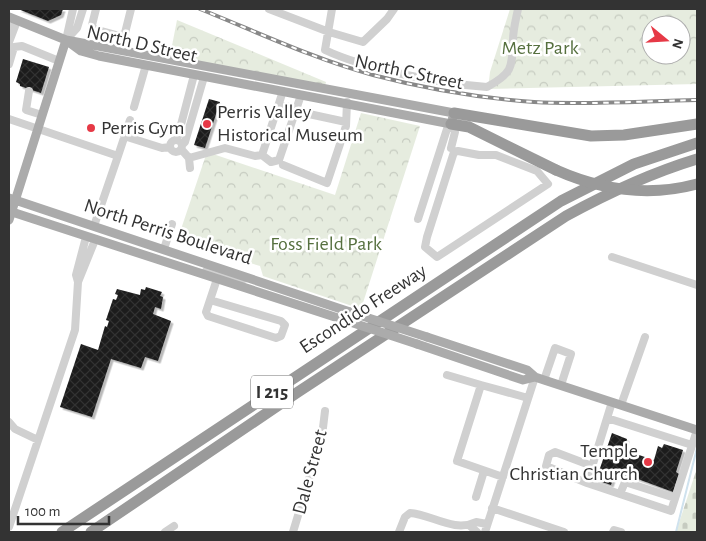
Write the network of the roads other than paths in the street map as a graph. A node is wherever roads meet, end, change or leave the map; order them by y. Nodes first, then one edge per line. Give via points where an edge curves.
1 (73, 9) edge
2 (83, 9) edge
3 (96, 9) edge
4 (131, 9) edge
5 (269, 9) edge
6 (332, 9) edge
7 (394, 9) edge
8 (518, 9) edge
9 (12, 19) edge
10 (9, 28) edge
11 (329, 32) junction
12 (66, 40) junction
13 (9, 42) edge
14 (11, 48) edge
15 (60, 61) junction
16 (9, 64) edge
17 (201, 65) junction
18 (146, 66) junction
19 (194, 75) junction
20 (204, 76) junction
21 (29, 91) dead end
22 (283, 91) junction
23 (300, 95) junction
24 (347, 98) junction
25 (134, 107) dead end
26 (278, 108) junction
27 (294, 112) junction
28 (42, 115) junction
29 (453, 118) junction
30 (9, 119) edge
31 (130, 120) dead end
32 (346, 122) junction
33 (697, 124) edge
34 (37, 130) junction
35 (124, 136) junction
36 (697, 143) edge
37 (180, 144) junction
38 (442, 145) junction
39 (452, 150) junction
40 (262, 155) junction
41 (118, 156) junction
42 (189, 158) junction
43 (697, 159) edge
44 (283, 165) dead end
45 (190, 168) dead end
46 (697, 184) edge
47 (12, 199) edge
48 (10, 214) edge
49 (418, 219) dead end
50 (172, 224) dead end
51 (94, 226) junction
52 (91, 239) junction
53 (164, 249) junction
54 (612, 258) dead end
55 (203, 274) junction
56 (249, 278) junction
57 (217, 279) junction
58 (697, 286) edge
59 (210, 300) junction
60 (645, 336) dead end
61 (447, 375) dead end
62 (540, 379) junction
63 (481, 385) junction
64 (560, 385) junction
65 (528, 398) junction
66 (616, 404) junction
67 (325, 411) dead end
68 (607, 418) junction
69 (9, 422) edge
70 (697, 430) edge
71 (38, 440) junction
72 (692, 444) junction
73 (592, 466) junction
74 (484, 471) junction
75 (502, 477) junction
76 (587, 483) junction
77 (620, 494) junction
78 (476, 497) dead end
79 (675, 498) junction
80 (492, 508) junction
81 (469, 525) junction
82 (174, 526) dead end
83 (9, 527) edge
84 (486, 528) edge
85 (62, 532) edge
86 (90, 532) edge
87 (165, 532) edge
88 (293, 532) edge
89 (399, 532) edge
90 (477, 532) edge
91 (564, 532) edge
92 (613, 532) edge
93 (620, 532) edge

1 - 12 street
2 - 12 street via 77,28
3 - 4 street via 94,29 120,36 125,33
5 - 11 street
6 - 11 street
7 - 11 street via 363,42
8 - 11 street, North C Street via 513,60 508,70 486,87 417,76 342,58 325,50
9 - 10 street
9 - 12 main road
9 - 13 street
12 - 15 main road
12 - 17 main road, North D Street
12 - 18 main road, North D Street via 81,51
14 - 15 street via 22,46
14 - 16 street
15 - 28 main road
17 - 19 main road
17 - 20 main road
17 - 24 main road, North D Street
18 - 19 main road, North D Street
18 - 25 street
19 - 20 main road, North D Street
19 - 37 street
20 - 22 main road, North D Street
20 - 37 street via 185,142
21 - 28 street via 26,110
22 - 23 main road, North D Street
22 - 26 street
23 - 24 main road, North D Street
23 - 27 street
24 - 29 main road, North D Street
24 - 32 street
26 - 27 street via 287,106
26 - 40 street
27 - 32 street
27 - 40 street via 279,160 271,162
28 - 34 main road
29 - 33 highway via 591,136 624,135
29 - 38 street
29 - 39 street via 456,132
29 - 46 highway, bridge via 556,170 587,182 622,190 653,191
30 - 34 street
31 - 35 street
32 - 44 street via 327,183
34 - 41 street
34 - 47 main road
35 - 37 street via 162,148 170,147 172,142
35 - 41 street
36 - 85 highway, Escondido Freeway / I 215 via 634,164 561,201
37 - 42 street
38 - 39 street
38 - 49 street
39 - 39 street via 496,155 537,171 548,184 437,257 425,247
40 - 42 street via 225,148
41 - 51 street
42 - 45 street
43 - 86 highway, Escondido Freeway / I 215 via 604,195 566,216
47 - 48 main road
47 - 51 main road, North Perris Boulevard
48 - 52 main road, North Perris Boulevard
50 - 53 street
51 - 53 main road, North Perris Boulevard
52 - 55 main road, North Perris Boulevard
52 - 71 street via 76,274 75,330
53 - 56 main road, North Perris Boulevard
54 - 58 street
55 - 56 street via 207,270 239,280
55 - 57 main road, North Perris Boulevard
56 - 62 main road, North Perris Boulevard, bridge via 527,370
57 - 59 street
57 - 62 main road, North Perris Boulevard, bridge via 523,380
59 - 59 street via 208,316 276,338 281,336 285,325 281,321
60 - 66 street
61 - 63 street
62 - 64 main road, North Perris Boulevard
62 - 64 street via 554,348 563,350 571,354
62 - 65 street
63 - 65 street
63 - 74 street via 457,461
64 - 66 main road, North Perris Boulevard
65 - 75 street
66 - 68 street
66 - 70 main road, North Perris Boulevard
67 - 88 street, Dale Street via 322,436
68 - 72 street
68 - 73 street
69 - 71 street via 15,429
70 - 72 street
71 - 83 street
72 - 79 street
73 - 76 street
73 - 76 street via 554,452 546,464 548,469
74 - 75 street
74 - 78 street
75 - 80 street
76 - 77 street
77 - 79 street via 626,482
77 - 79 street via 671,511
80 - 84 street
80 - 91 street
81 - 84 street via 476,522
81 - 89 street via 445,523 410,513
81 - 90 street
82 - 87 street
92 - 93 street

